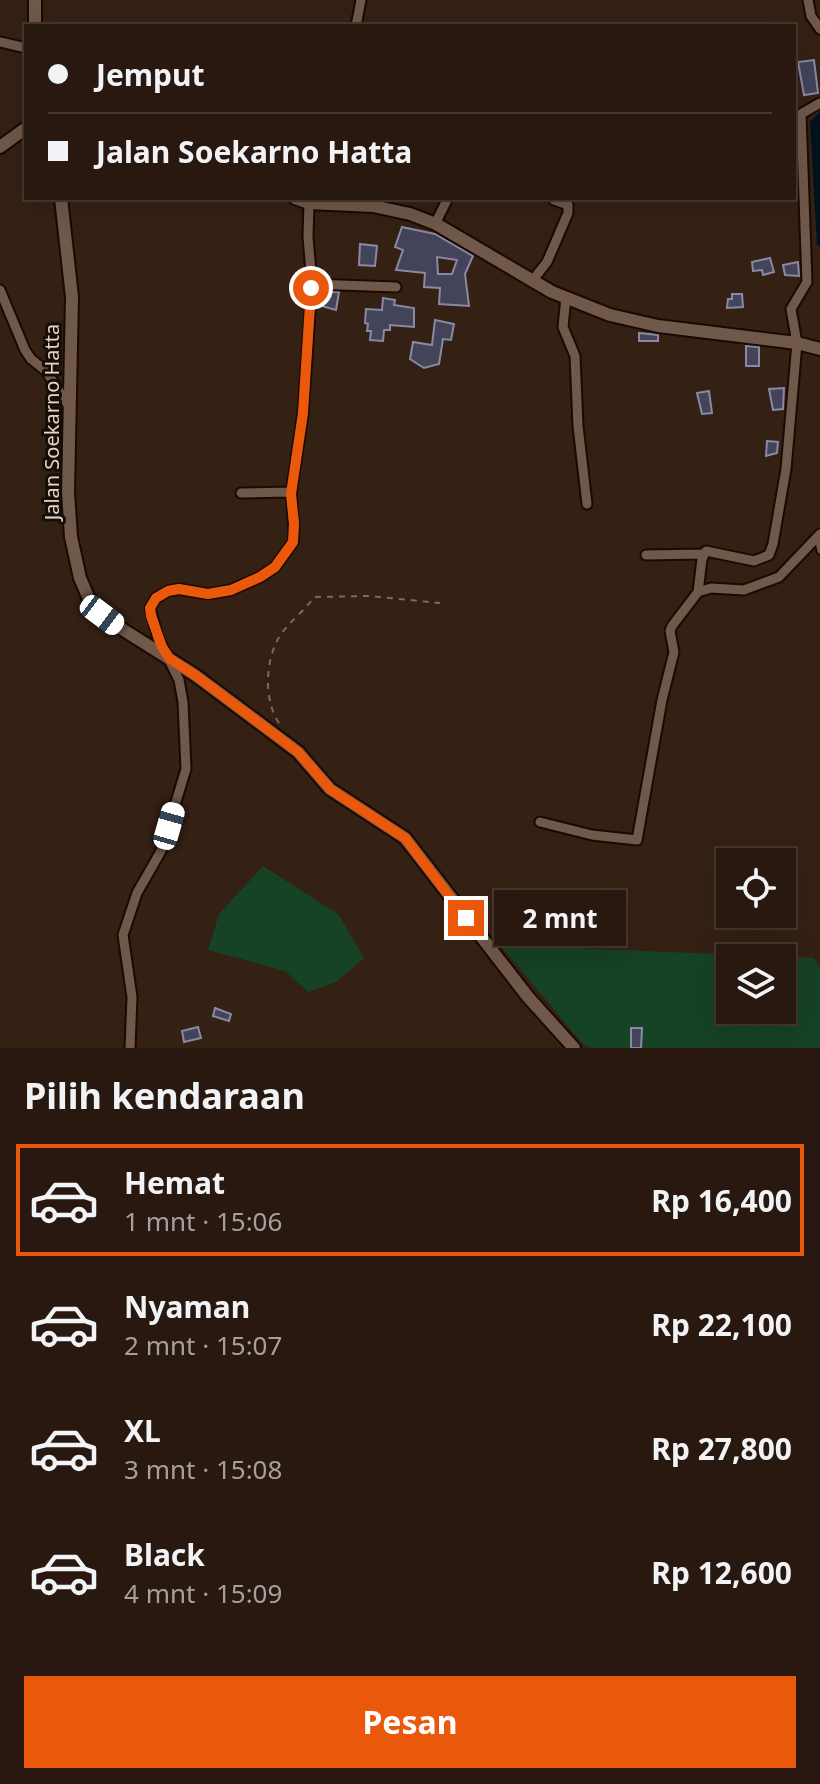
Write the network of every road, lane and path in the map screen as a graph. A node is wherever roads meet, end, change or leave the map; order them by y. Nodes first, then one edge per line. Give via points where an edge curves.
1 (35, 0) edge
2 (361, 0) edge
3 (808, 0) edge
4 (35, 24) edge
5 (356, 24) edge
6 (820, 29) edge
7 (0, 42) edge
8 (24, 48) edge
9 (820, 103) edge
10 (24, 129) edge
11 (0, 147) edge
12 (61, 200) edge
13 (301, 200) edge
14 (447, 200) edge
15 (554, 200) edge
16 (374, 202) edge
17 (309, 203) junction
18 (435, 224) junction
19 (532, 281) junction
20 (312, 284) junction
21 (396, 287) dead end
22 (0, 290) edge
23 (566, 297) junction
24 (797, 343) junction
25 (820, 349) edge
26 (70, 408) junction
27 (291, 492) junction
28 (241, 493) dead end
29 (587, 504) dead end
30 (819, 535) edge
31 (820, 551) edge
32 (703, 554) junction
33 (646, 555) dead end
34 (698, 592) junction
35 (440, 603) dead end
36 (170, 659) junction
37 (282, 740) junction
38 (540, 822) dead end
39 (130, 1048) edge
40 (574, 1048) edge

1 - 4 street
2 - 5 street
3 - 6 street
7 - 8 street
9 - 24 street via 801,114 808,264 805,288 791,309
10 - 11 street
12 - 26 street, Jalan Soekarno Hatta via 72,297
13 - 17 street
14 - 18 street
15 - 19 street via 568,205 568,213 547,262
16 - 17 street
16 - 18 street
17 - 20 street
18 - 19 street
19 - 23 street
20 - 21 street
20 - 27 street via 303,413
22 - 26 street via 25,350
23 - 24 street via 636,322
23 - 29 street via 563,327 575,356
24 - 25 street
24 - 32 street via 786,469 769,555 754,561 711,550
26 - 36 street, Jalan Soekarno Hatta via 68,492 80,578 102,615
27 - 28 street
27 - 36 street via 294,538 275,567 218,593 179,589 156,598 151,616
30 - 31 lane
30 - 34 street via 776,578 744,590
32 - 33 street
32 - 34 street
34 - 38 street via 670,631 674,652 639,837 633,841
35 - 37 path via 314,597 277,641 271,661 270,711 279,722
36 - 37 street, Jalan Soekarno Hatta
36 - 39 street via 183,702 186,769 161,851 142,883 123,935 132,997
37 - 40 street, Jalan Soekarno Hatta via 330,789 405,838

